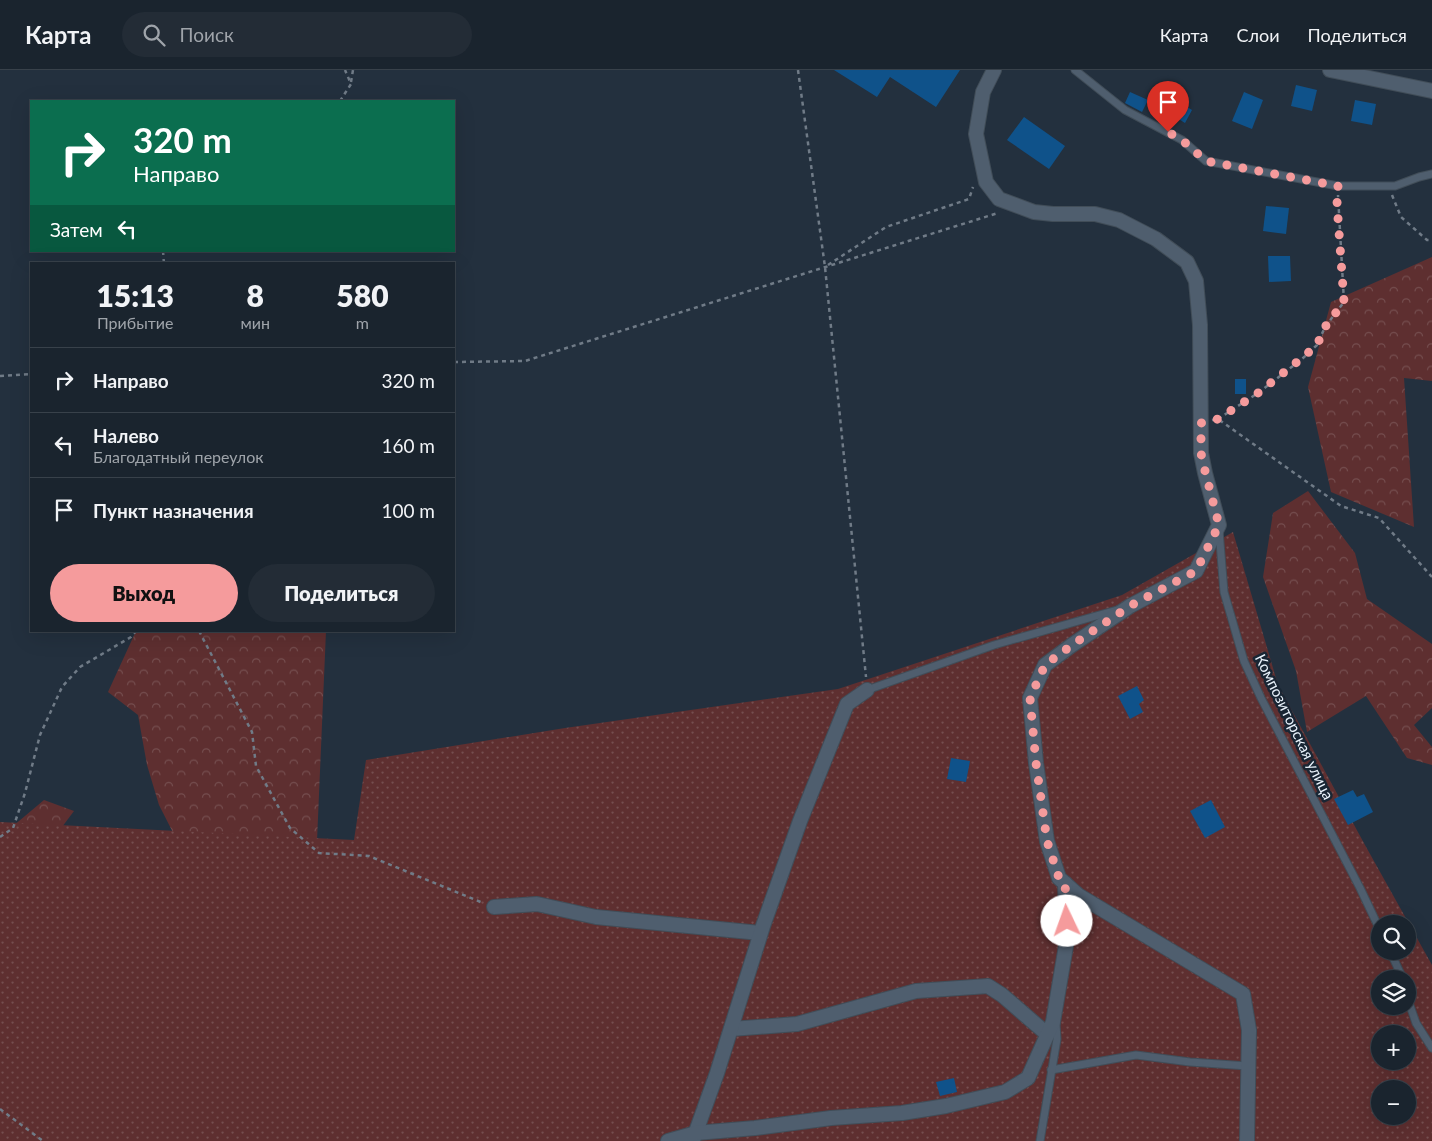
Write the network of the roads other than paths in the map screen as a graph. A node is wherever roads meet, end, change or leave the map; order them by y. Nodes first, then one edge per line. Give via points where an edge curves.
1 (994, 70) edge
2 (1075, 70) edge
3 (1330, 70) edge
4 (1432, 91) edge
5 (1432, 174) edge
6 (1219, 525) junction
7 (1130, 606) junction
8 (868, 690) joint
9 (1065, 883) junction
10 (494, 907) road end
11 (1373, 915) edge
12 (760, 933) junction
13 (1055, 1009) junction
14 (1413, 1015) edge
15 (731, 1029) junction
16 (1047, 1034) junction
17 (1432, 1048) edge
18 (1248, 1066) junction
19 (1051, 1070) junction
20 (694, 1137) edge
21 (668, 1141) edge
22 (1040, 1141) edge
23 (1247, 1141) edge

1 - 6 street via 983,92 976,134 986,182 999,199 1034,212 1095,214 1119,220 1156,239 1186,262 1196,281 1200,325 1202,460
2 - 5 lane via 1125,110 1182,140 1206,161 1338,186 1395,186
3 - 4 street
6 - 7 street via 1196,571
6 - 11 lane, Композиторская улица via 1224,592 1244,660
7 - 8 lane via 994,645
7 - 9 street via 1045,665 1030,698 1047,841 1059,878
8 - 12 street via 847,704
9 - 13 street via 1068,940
9 - 18 street via 1243,994 1249,1030
10 - 12 street via 537,904 596,917
12 - 15 street
13 - 16 street
13 - 19 lane via 1056,1039
14 - 17 lane
15 - 16 street via 797,1024 916,992 988,986
15 - 20 street
16 - 20 street via 1028,1078 1005,1092 902,1113 831,1118
18 - 19 lane via 1136,1055
18 - 23 street
19 - 22 lane
20 - 21 street

